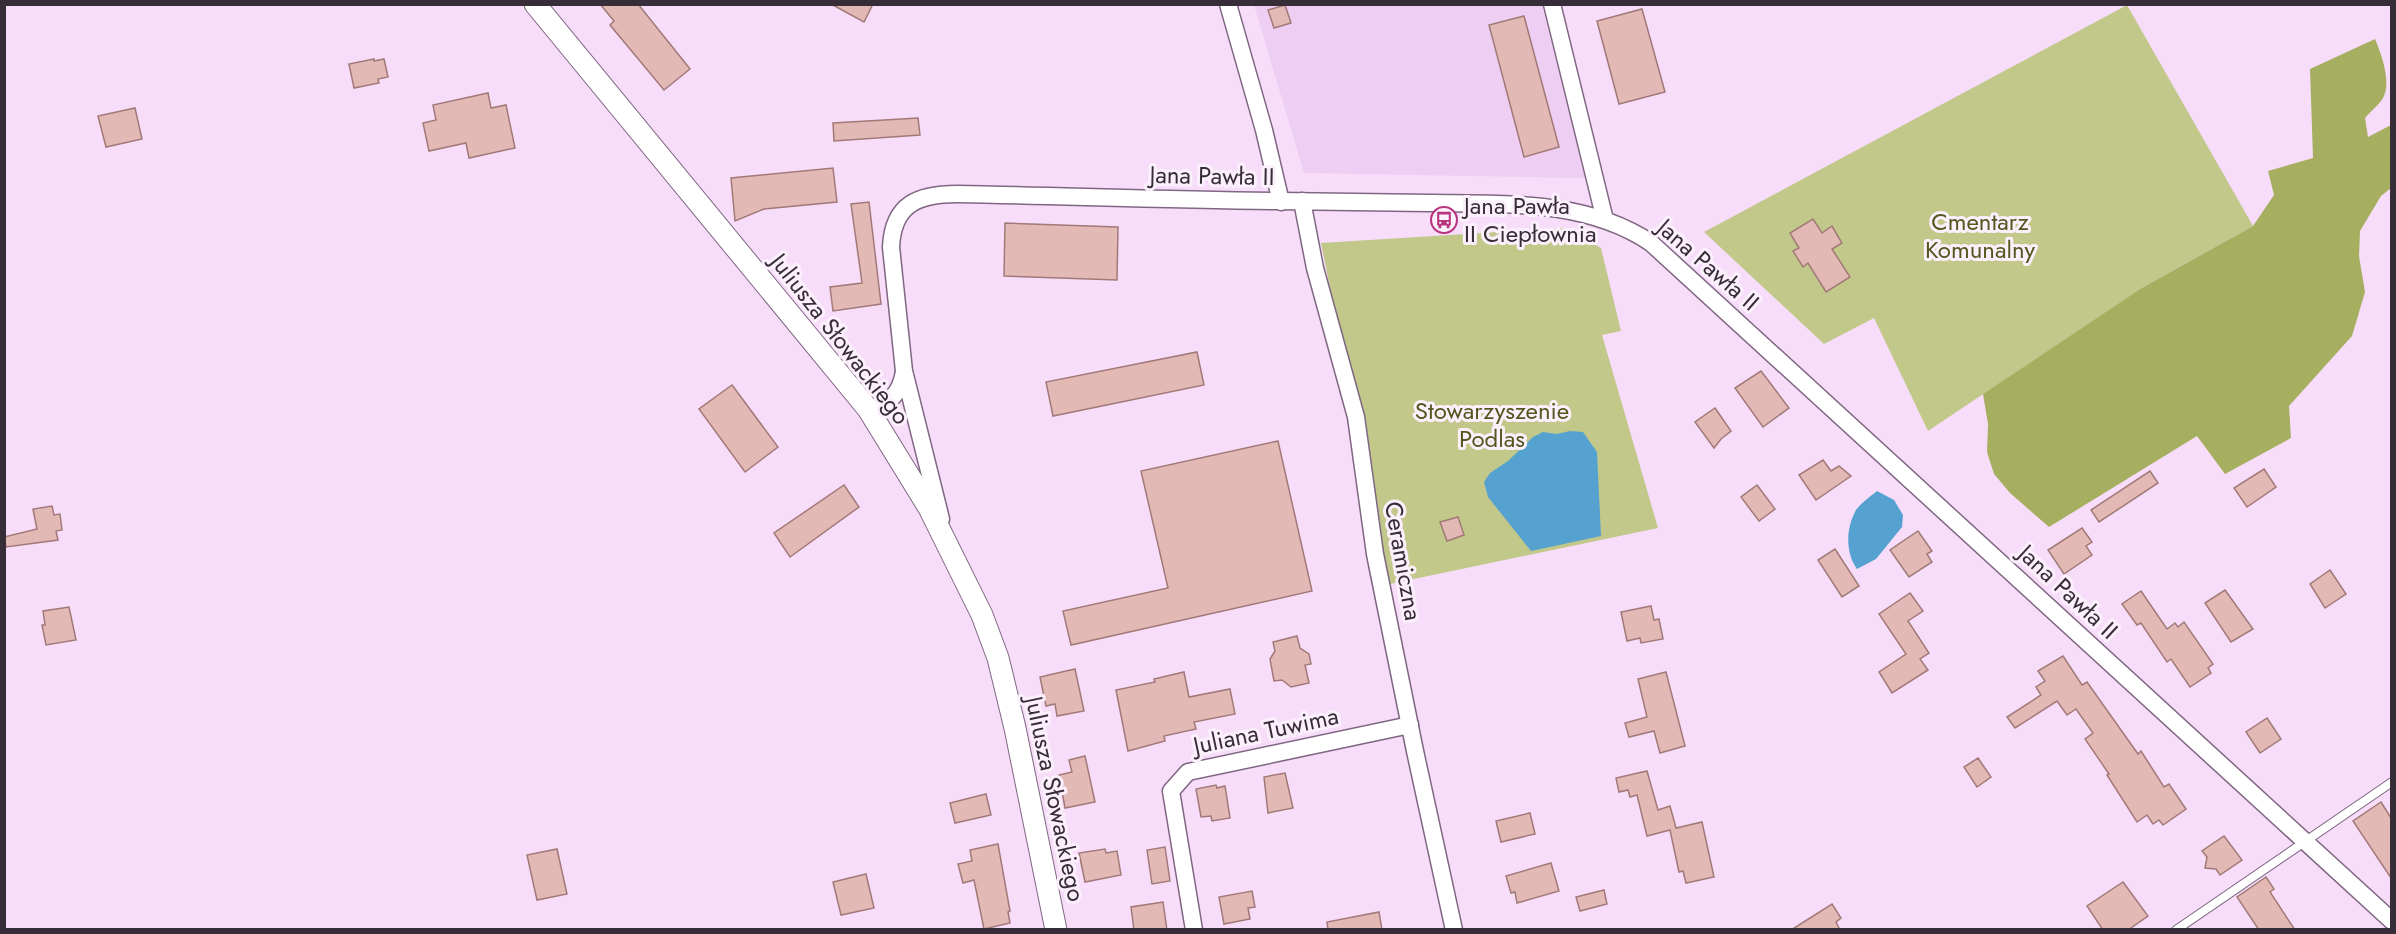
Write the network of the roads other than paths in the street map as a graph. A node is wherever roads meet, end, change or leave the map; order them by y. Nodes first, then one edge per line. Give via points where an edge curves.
1 (535, 4) edge
2 (1228, 4) edge
3 (1552, 4) edge
4 (1281, 201) junction
5 (1302, 201) junction
6 (1605, 220) junction
7 (904, 371) junction
8 (868, 409) junction
9 (950, 548) junction
10 (1410, 725) junction
11 (2391, 782) edge
12 (2305, 842) junction
13 (2391, 921) edge
14 (1056, 930) edge
15 (1194, 930) edge
16 (1455, 930) edge
17 (2176, 930) edge

1 - 8 street, Juliusza Słowackiego
2 - 4 street
3 - 6 street
4 - 5 street, Jana Pawła II
4 - 7 street, Jana Pawła II via 957,194 923,197 899,213 891,232
5 - 6 street, Jana Pawła II via 1531,205
5 - 10 street, Ceramiczna via 1315,268 1356,417 1375,554
6 - 12 street, Jana Pawła II via 1651,243
7 - 8 street, Jana Pawła II via 902,386 894,398
7 - 9 street, Jana Pawła II
8 - 9 street, Juliusza Słowackiego
9 - 14 street, Juliusza Słowackiego via 998,658 1016,728
10 - 15 street, Juliana Tuwima via 1188,772 1172,791
10 - 16 street, Ceramiczna
11 - 12 lane
12 - 13 street, Jana Pawła II
12 - 17 lane

